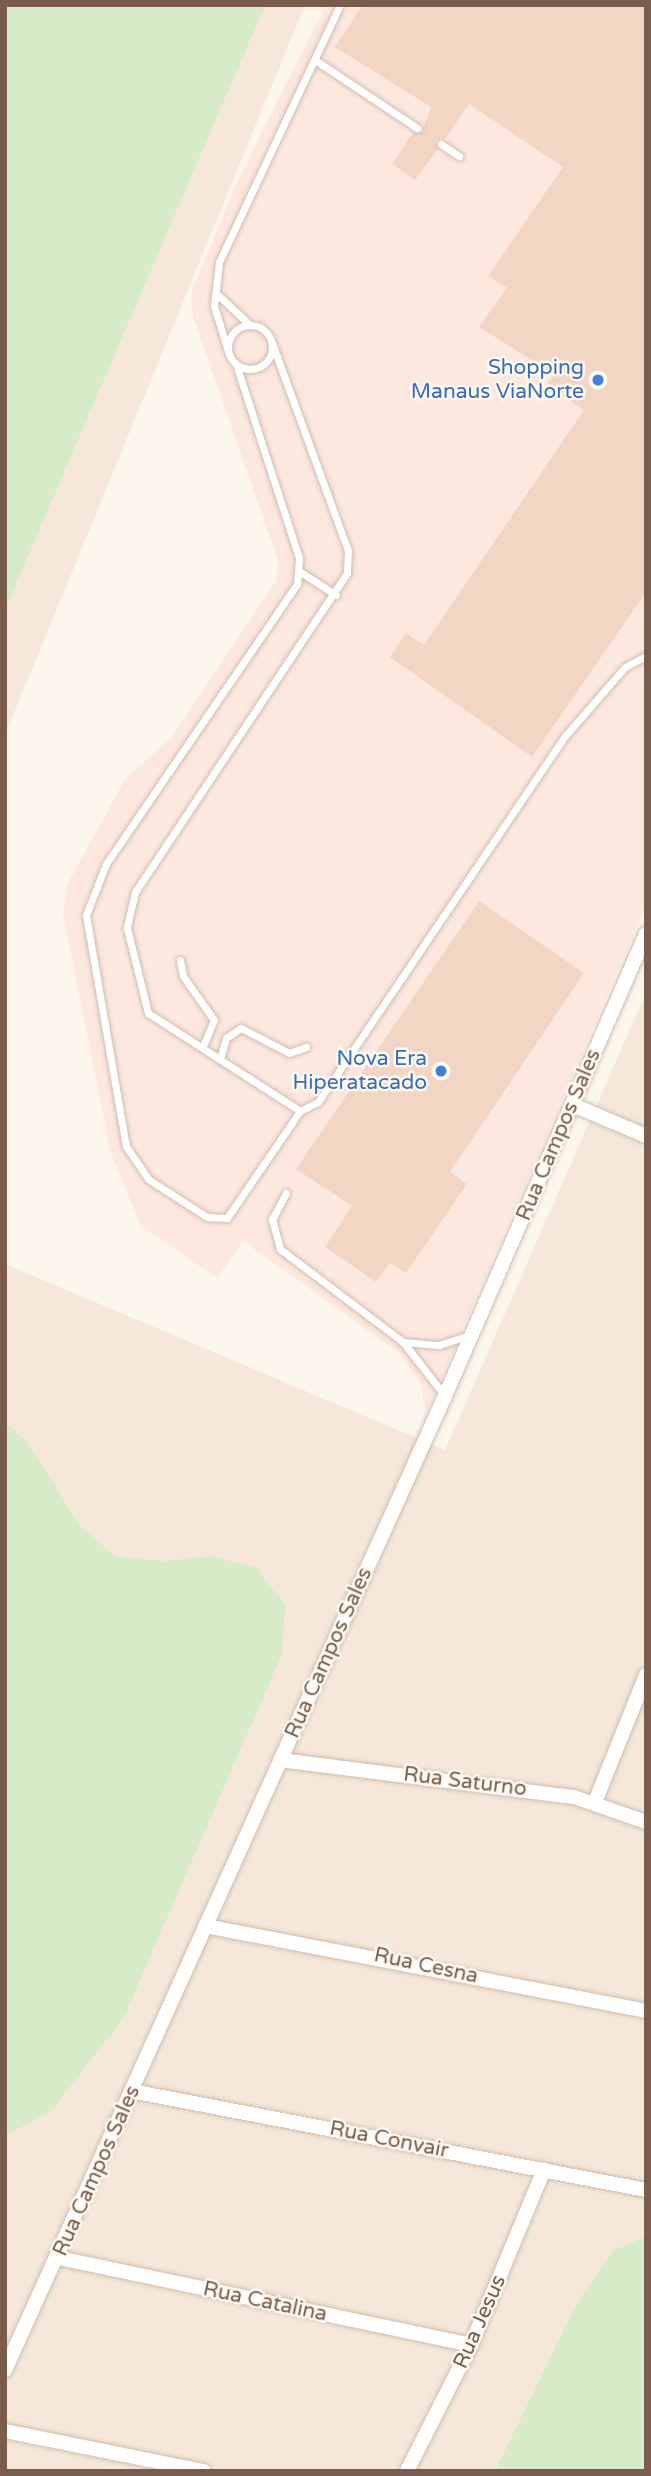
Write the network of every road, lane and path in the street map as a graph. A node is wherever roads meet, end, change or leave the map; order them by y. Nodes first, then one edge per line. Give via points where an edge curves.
1 (340, 5) edge
2 (315, 60) junction
3 (417, 128) dead end
4 (441, 144) dead end
5 (459, 156) dead end
6 (218, 295) junction
7 (250, 325) junction
8 (272, 343) junction
9 (228, 351) junction
10 (236, 364) junction
11 (299, 571) junction
12 (335, 596) junction
13 (646, 656) edge
14 (646, 934) edge
15 (180, 960) dead end
16 (306, 1047) dead end
17 (202, 1048) junction
18 (220, 1059) junction
19 (573, 1105) junction
20 (300, 1111) junction
21 (646, 1136) edge
22 (286, 1193) dead end
23 (473, 1334) junction
24 (403, 1342) junction
25 (445, 1396) junction
26 (646, 1675) edge
27 (280, 1760) junction
28 (595, 1802) junction
29 (646, 1822) edge
30 (205, 1926) junction
31 (646, 2011) edge
32 (131, 2091) junction
33 (544, 2169) junction
34 (646, 2190) edge
35 (59, 2258) junction
36 (471, 2345) junction
37 (5, 2370) edge
38 (5, 2431) edge
39 (204, 2471) edge
40 (407, 2471) edge

1 - 2 lane
2 - 3 lane
2 - 6 lane via 219,262
4 - 5 lane
6 - 7 lane
6 - 9 lane via 214,306
7 - 8 lane via 264,330
7 - 9 lane via 231,336
8 - 10 lane via 270,358 258,368
8 - 12 lane via 348,551
9 - 10 lane
10 - 11 lane
11 - 12 lane
11 - 20 lane via 286,607 106,864 90,898 85,933 126,1146 148,1179 207,1217 227,1218
12 - 17 lane via 128,907 148,1013
13 - 20 lane via 625,667 602,701 566,734 318,1102
14 - 19 street, Rua Campos Sales
15 - 17 lane via 183,976 214,1020
16 - 18 lane via 289,1053 241,1028 226,1038
17 - 18 lane
18 - 20 lane
19 - 21 street
19 - 23 street, Rua Campos Sales
22 - 24 lane via 272,1219 280,1249
23 - 24 lane via 439,1345
23 - 25 street, Rua Campos Sales
24 - 25 lane
25 - 27 street, Rua Campos Sales
26 - 28 street
27 - 28 street, Rua Saturno
27 - 30 street, Rua Campos Sales
28 - 29 street, Rua Saturno
30 - 31 street, Rua Cesna
30 - 32 street, Rua Campos Sales
32 - 33 street, Rua Convair
32 - 35 street, Rua Campos Sales
33 - 34 street, Rua Convair
33 - 36 street, Rua Jesus
35 - 36 street, Rua Catalina
35 - 37 street, Rua Campos Sales
36 - 40 street, Rua Jesus
38 - 39 street

